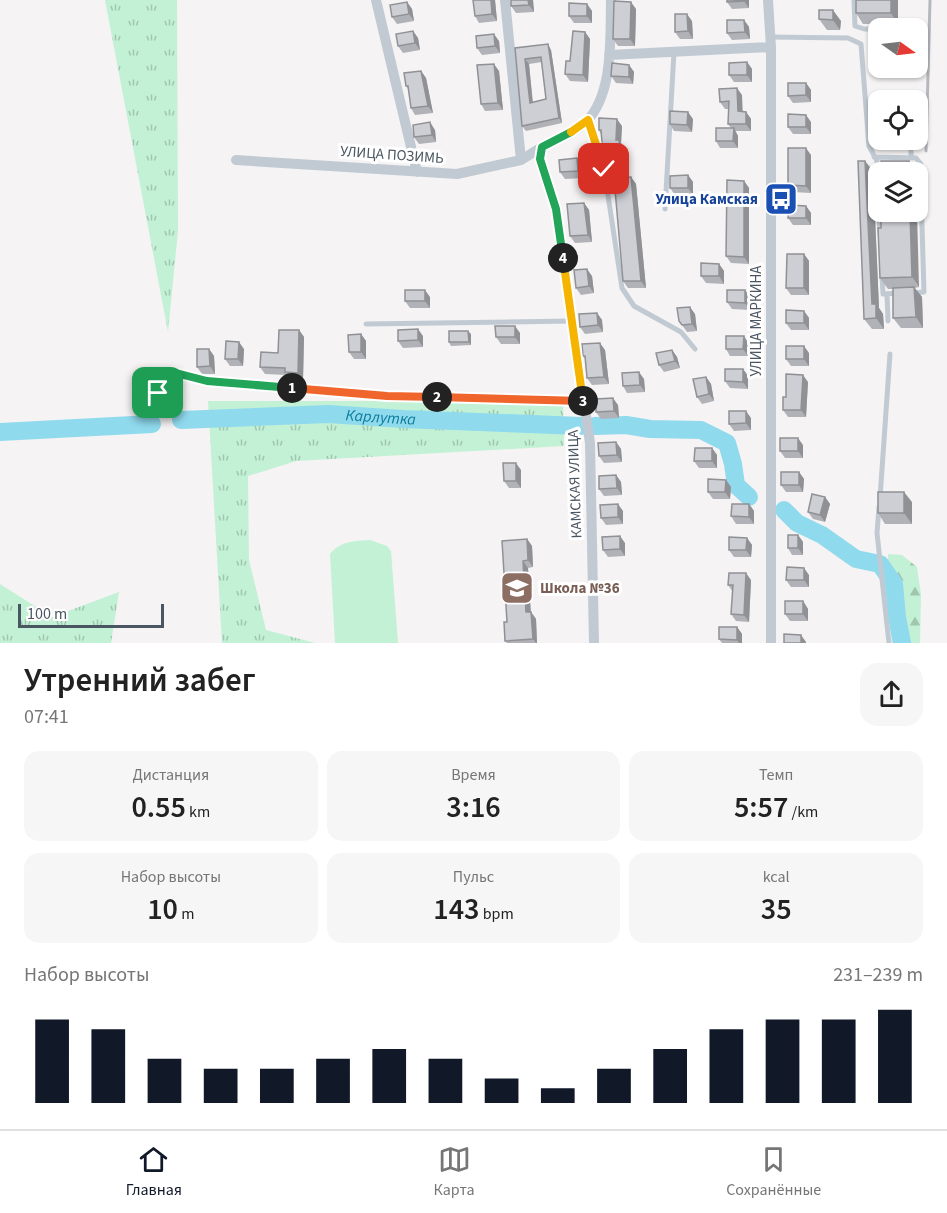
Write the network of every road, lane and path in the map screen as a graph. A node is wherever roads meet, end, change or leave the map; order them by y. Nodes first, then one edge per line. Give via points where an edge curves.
1 (376, 0) edge
2 (505, 0) edge
3 (611, 0) edge
4 (768, 0) edge
5 (854, 0) edge
6 (868, 29) edge
7 (770, 42) junction
8 (674, 51) junction
9 (609, 55) junction
10 (588, 120) junction
11 (542, 147) junction
12 (911, 150) edge
13 (911, 156) junction
14 (874, 157) junction
15 (236, 160) dead end
16 (521, 160) junction
17 (877, 162) edge
18 (919, 162) edge
19 (417, 172) junction
20 (666, 209) dead end
21 (879, 222) edge
22 (921, 222) edge
23 (880, 235) edge
24 (882, 270) edge
25 (886, 294) junction
26 (572, 321) junction
27 (888, 321) dead end
28 (366, 324) dead end
29 (695, 349) dead end
30 (890, 354) dead end
31 (158, 393) dead end
32 (584, 401) junction
33 (594, 643) edge
34 (771, 643) edge
35 (889, 643) edge

1 - 19 street
2 - 16 street
3 - 9 street
4 - 7 street, УЛИЦА МАРКИНА
5 - 6 lane via 855,26
7 - 8 street
7 - 14 lane via 848,38 861,44 868,146
7 - 34 street, УЛИЦА МАРКИНА
8 - 9 street
8 - 20 lane
9 - 10 street via 604,95
10 - 11 street
10 - 29 lane via 604,169 622,288 634,306 681,332
11 - 16 street, УЛИЦА ПОЗИМЬ
11 - 26 street, КАМСКАЯ УЛИЦА via 540,159 556,209
12 - 13 lane
13 - 14 lane
13 - 18 lane
14 - 17 lane
15 - 19 street, УЛИЦА ПОЗИМЬ
16 - 19 street, УЛИЦА ПОЗИМЬ via 457,174
21 - 23 lane
22 - 25 lane via 924,292
24 - 25 lane
25 - 27 lane
26 - 28 lane
26 - 32 street, КАМСКАЯ УЛИЦА
30 - 35 lane via 877,533
31 - 32 lane via 172,372 207,381 387,396
32 - 33 street, КАМСКАЯ УЛИЦА via 590,443

